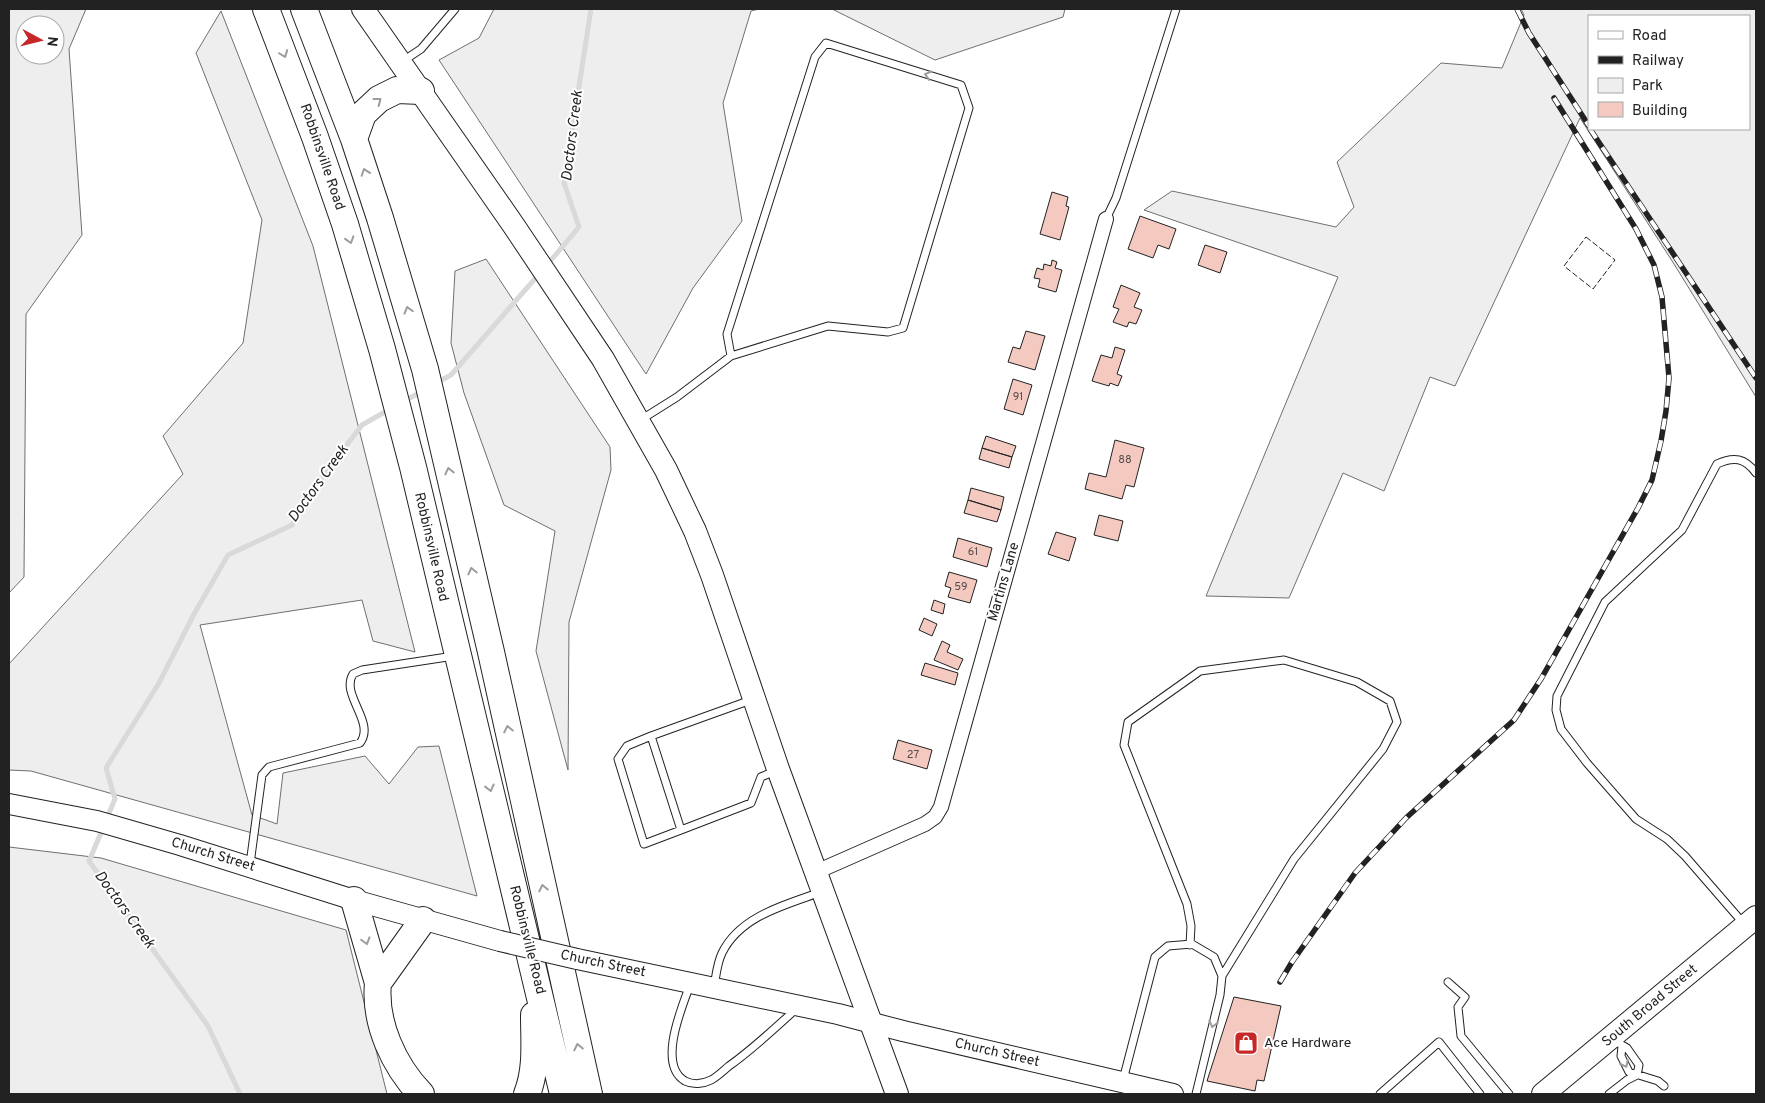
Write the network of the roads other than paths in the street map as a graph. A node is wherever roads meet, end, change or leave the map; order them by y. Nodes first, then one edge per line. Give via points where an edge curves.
1 (266, 9) edge
2 (304, 9) edge
3 (362, 9) edge
4 (1176, 9) edge
5 (452, 10) edge
6 (401, 63) junction
7 (421, 91) junction
8 (354, 139) junction
9 (1106, 219) joint
10 (731, 356) junction
11 (639, 421) junction
12 (1756, 473) edge
13 (457, 656) junction
14 (754, 699) junction
15 (650, 736) junction
16 (778, 769) junction
17 (9, 804) edge
18 (681, 830) junction
19 (250, 867) junction
20 (820, 882) junction
21 (354, 900) junction
22 (423, 920) junction
23 (1751, 922) edge
24 (1190, 944) junction
25 (534, 970) junction
26 (1222, 976) junction
27 (691, 982) junction
28 (1448, 982) dead end
29 (378, 983) junction
30 (714, 987) junction
31 (800, 1006) junction
32 (872, 1024) junction
33 (1618, 1041) junction
34 (1637, 1075) junction
35 (1122, 1083) junction
36 (1664, 1086) dead end
37 (421, 1094) edge
38 (527, 1094) edge
39 (563, 1094) edge
40 (588, 1094) edge
41 (898, 1094) edge
42 (1173, 1094) edge
43 (1196, 1094) edge
44 (1380, 1094) edge
45 (1480, 1094) edge
46 (1509, 1094) edge
47 (1543, 1094) edge
48 (1610, 1094) edge

1 -> 13 highway, Robbinsville Road via 345,224 393,388
2 - 8 highway, Robbinsville Road
3 - 6 main road
4 - 9 lane via 1116,198
5 - 6 lane via 421,49
6 - 7 main road
8 -> 7 highway via 363,114 379,99 397,90
7 - 11 main road via 603,359
40 -> 8 highway, Robbinsville Road via 435,409
9 - 20 street, Martins Lane via 941,807 925,824
10 -> 10 lane via 828,326 888,332 903,328 970,108 961,85 826,43 815,57 727,334
10 - 11 lane
11 - 14 main road via 695,531
12 - 23 lane via 1741,460 1727,459 1717,464 1682,530 1605,602 1557,696 1556,710 1561,729 1636,819 1667,839
13 - 19 lane via 352,674 349,684 364,728 363,738 360,743 269,767 262,775
13 -> 25 highway, Robbinsville Road
14 - 15 lane
14 - 16 main road
15 - 18 lane
15 - 18 lane via 627,746 618,760 644,844
16 - 18 lane via 761,777 751,803
16 - 20 main road
17 - 19 street, Church Street via 56,812 141,834
19 - 21 street, Church Street
20 - 30 lane via 759,915 731,938 722,954
20 - 32 main road
21 - 22 street, Church Street
21 -> 29 highway
22 - 27 street, Church Street, bridge via 577,959
22 - 29 highway
23 - 33 main road, South Broad Street
24 - 26 lane via 1214,957
24 - 26 lane via 1187,904 1124,745 1128,722 1200,671 1284,660 1358,682 1390,701 1397,722 1383,749 1294,859
24 - 35 lane via 1168,946 1155,957
25 - 38 highway via 534,1064
25 - 39 highway, Robbinsville Road
26 -> 43 lane
27 - 30 street, Church Street
27 - 31 lane via 672,1050 673,1066 679,1077 688,1082 698,1084 711,1080
28 - 46 lane via 1465,997 1458,1007 1461,1036
29 - 37 highway via 380,1017 388,1042 399,1065
30 - 31 street, Church Street
31 - 32 street, Church Street
32 - 35 street, Church Street
32 - 41 main road
33 -> 34 lane via 1620,1056 1629,1072
33 - 34 lane via 1639,1065
33 - 47 main road, South Broad Street
34 - 36 lane
34 - 48 lane
35 - 42 street, Church Street
44 - 45 lane via 1439,1042

